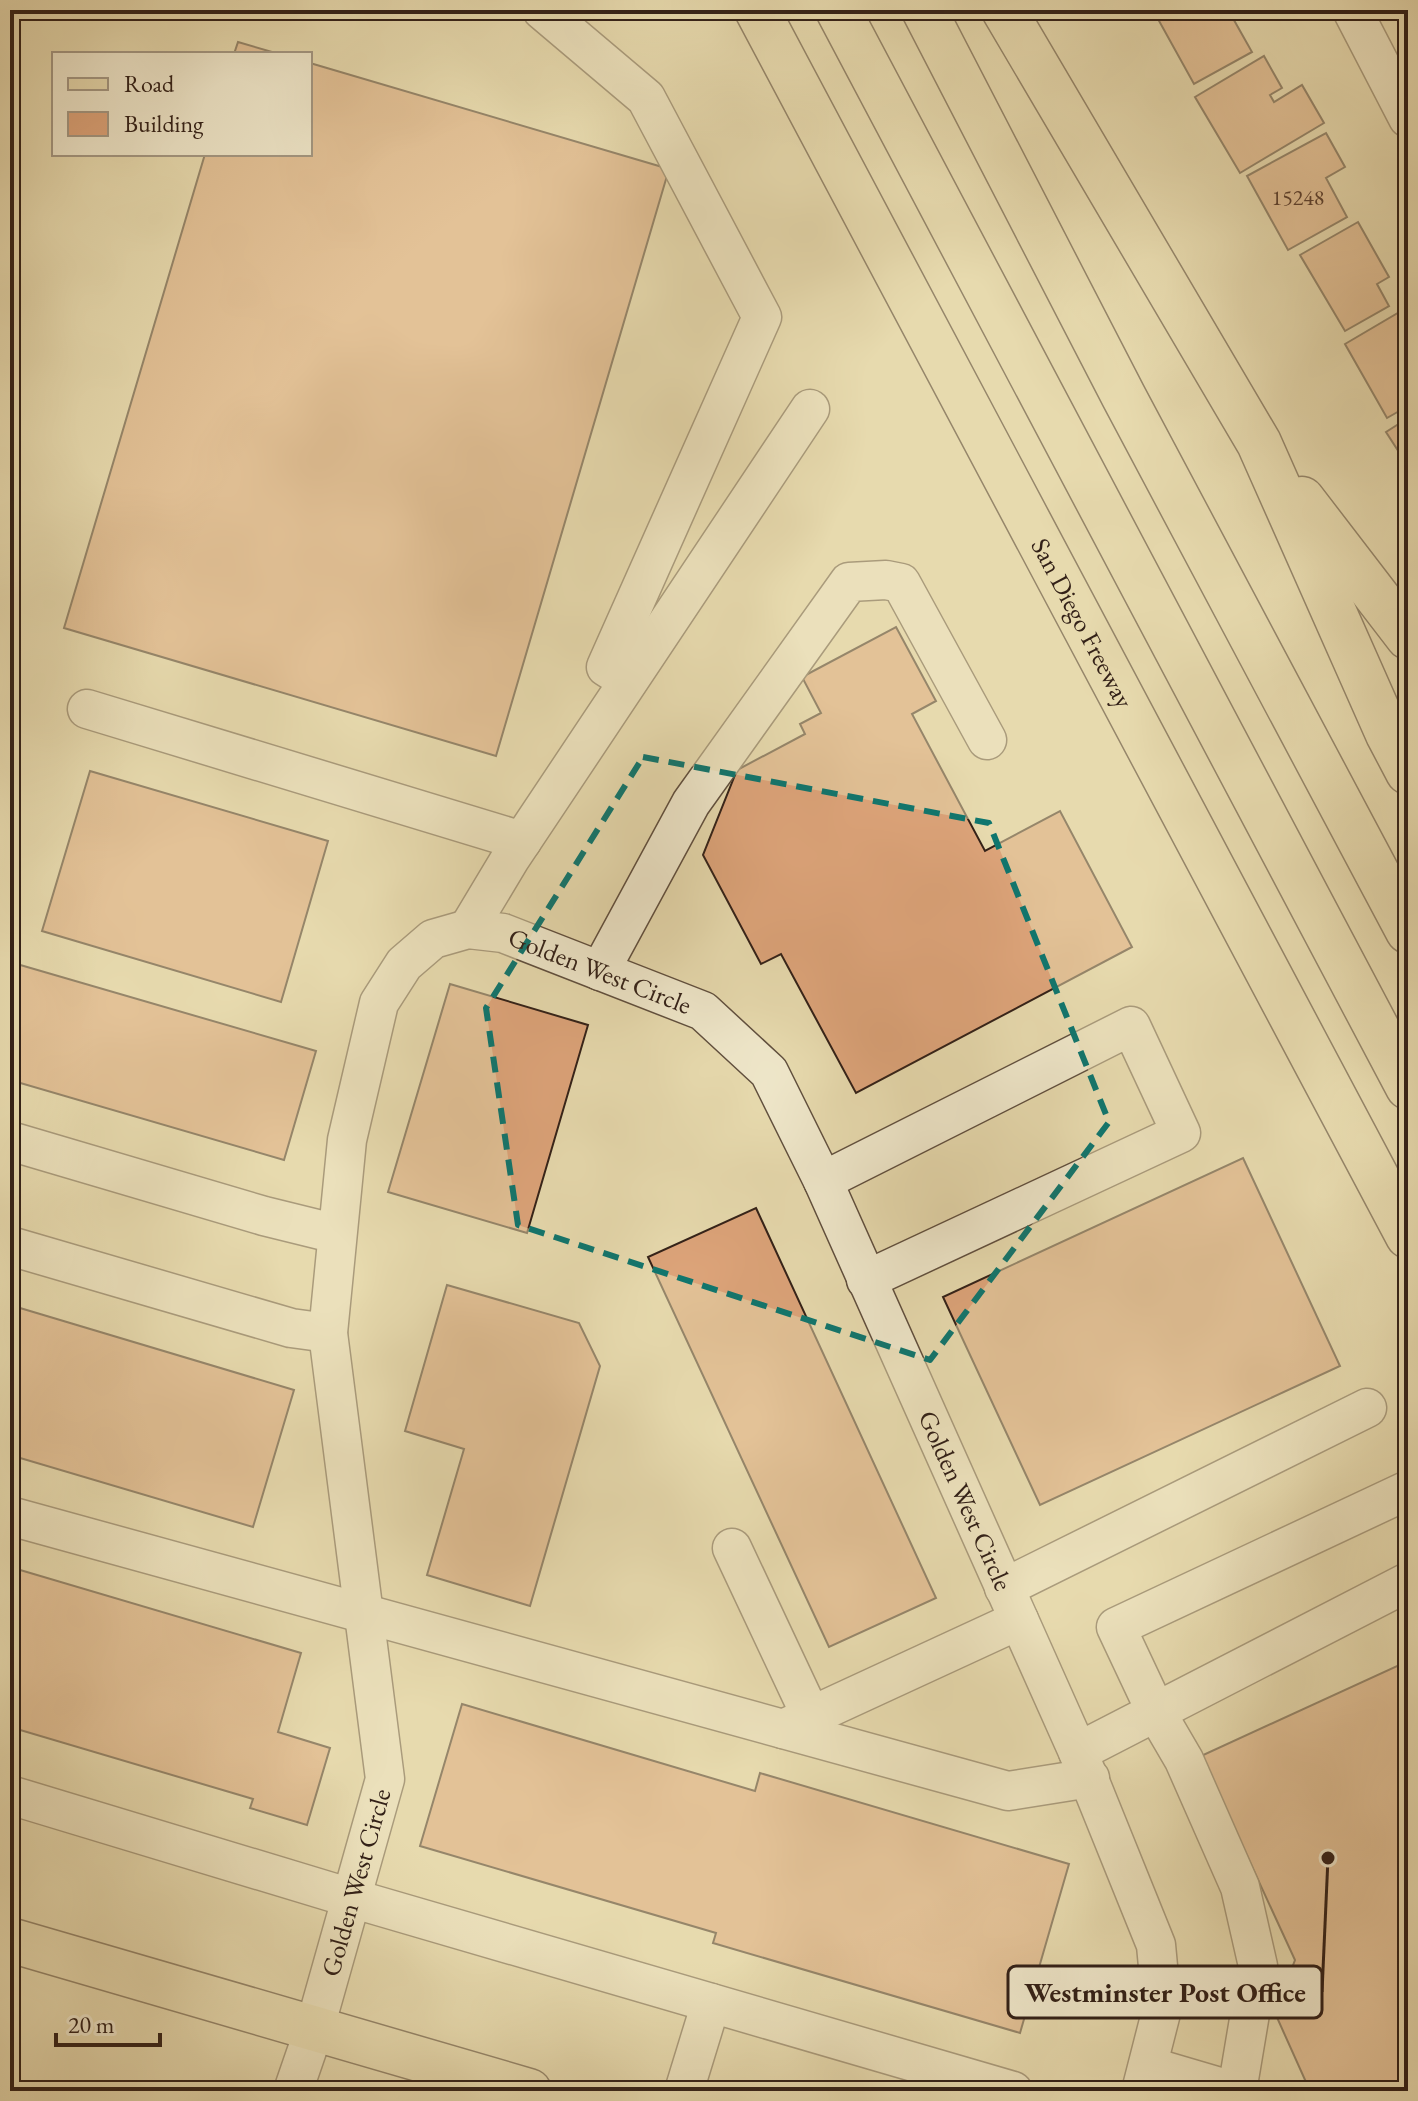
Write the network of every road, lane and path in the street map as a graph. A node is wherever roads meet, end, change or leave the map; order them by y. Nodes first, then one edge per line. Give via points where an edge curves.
1 (542, 10) edge
2 (757, 10) edge
3 (838, 10) edge
4 (924, 10) edge
5 (1004, 10) edge
6 (1352, 10) edge
7 (1408, 118) edge
8 (810, 409) dead end
9 (1259, 443) junction
10 (1408, 637) edge
11 (628, 681) junction
12 (87, 709) dead end
13 (987, 740) dead end
14 (1408, 772) edge
15 (522, 841) junction
16 (468, 929) junction
17 (1408, 931) edge
18 (600, 971) junction
19 (1408, 1087) edge
20 (10, 1141) edge
21 (823, 1181) junction
22 (337, 1234) junction
23 (1408, 1236) edge
24 (10, 1246) edge
25 (866, 1280) junction
26 (328, 1333) junction
27 (1367, 1408) dead end
28 (1408, 1490) edge
29 (10, 1516) edge
30 (732, 1548) dead end
31 (1408, 1582) edge
32 (1012, 1604) junction
33 (364, 1614) junction
34 (1156, 1712) junction
35 (797, 1723) junction
36 (1084, 1765) junction
37 (10, 1795) edge
38 (351, 1898) junction
39 (10, 1940) edge
40 (711, 2003) junction
41 (315, 2027) junction
42 (1145, 2078) edge
43 (293, 2091) edge
44 (529, 2091) edge
45 (684, 2091) edge
46 (1013, 2091) edge
47 (1235, 2091) edge

1 - 11 street via 646,98 762,317 606,667
2 - 23 main road, San Diego Freeway
3 - 19 main road
4 - 17 main road
5 - 9 main road
6 - 7 street
8 - 11 street
9 - 10 main road
9 - 14 main road
11 - 15 street
12 - 15 street
13 - 18 street via 901,583 849,582 691,803
15 - 16 street
16 - 18 street, Golden West Circle via 503,933
16 - 22 street, Golden West Circle via 433,939 404,964 379,1003 347,1140
18 - 21 street, Golden West Circle via 703,1011 769,1072
20 - 22 street
21 - 25 street, Golden West Circle
21 - 25 street via 1131,1026 1181,1133
22 - 26 street, Golden West Circle
24 - 26 street via 291,1328
25 - 32 street, Golden West Circle
26 - 33 street, Golden West Circle
27 - 32 street
28 - 34 street via 1116,1627
29 - 33 street
30 - 35 street
31 - 34 street
32 - 35 street
32 - 36 street, Golden West Circle
33 - 35 street
33 - 38 street, Golden West Circle via 385,1779
34 - 36 street
34 - 47 street via 1184,1760 1240,1887 1258,1966
35 - 36 street via 1008,1791
36 - 42 street, Golden West Circle via 1156,1945 1162,2009
37 - 38 street
38 - 40 street
38 - 41 street, Golden West Circle
39 - 41 main road
40 - 45 street
40 - 46 street
41 - 43 street, Golden West Circle
41 - 44 main road
42 - 47 street

